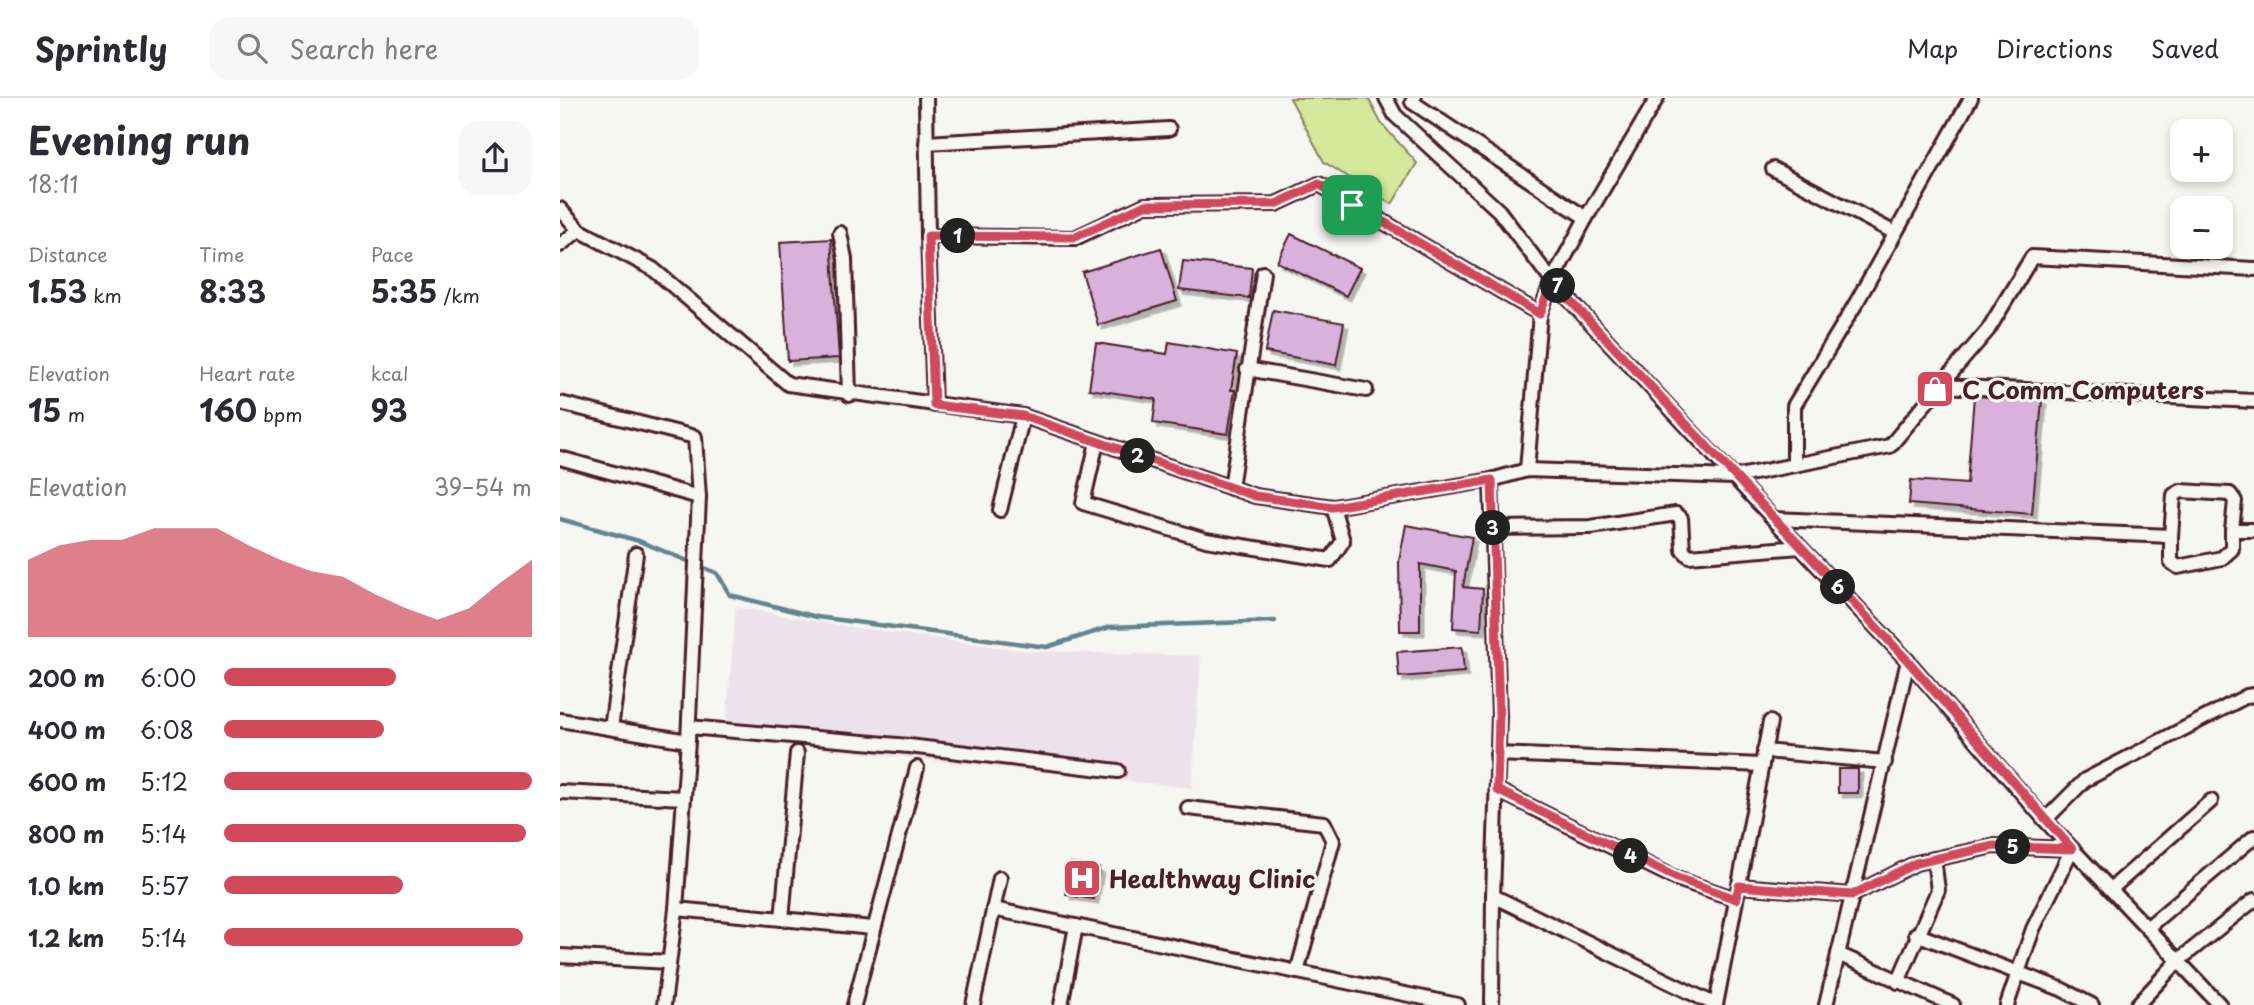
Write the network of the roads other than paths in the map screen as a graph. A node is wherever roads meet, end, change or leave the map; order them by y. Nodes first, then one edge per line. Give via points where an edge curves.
1 (926, 98) edge
2 (1386, 98) edge
3 (1414, 98) edge
4 (1971, 98) edge
5 (1650, 100) edge
6 (1169, 129) dead end
7 (926, 143) junction
8 (1773, 169) dead end
9 (560, 209) edge
10 (1586, 218) junction
11 (579, 230) junction
12 (840, 233) dead end
13 (1895, 233) junction
14 (928, 236) junction
15 (560, 244) edge
16 (2254, 269) edge
17 (1263, 272) dead end
18 (1552, 281) junction
19 (1540, 314) junction
20 (1247, 369) junction
21 (1940, 386) junction
22 (1366, 390) dead end
23 (849, 395) junction
24 (2254, 401) edge
25 (560, 403) edge
26 (934, 405) junction
27 (1023, 416) junction
28 (1097, 442) junction
29 (560, 458) edge
30 (1794, 465) junction
31 (1527, 470) junction
32 (1734, 477) junction
33 (1492, 480) junction
34 (1231, 488) junction
35 (699, 497) junction
36 (1333, 507) junction
37 (1000, 510) dead end
38 (1774, 519) junction
39 (1493, 528) junction
40 (2232, 530) junction
41 (2254, 530) edge
42 (2171, 536) junction
43 (1800, 547) junction
44 (636, 554) dead end
45 (1908, 661) junction
46 (2254, 695) edge
47 (560, 720) edge
48 (1770, 722) dead end
49 (611, 728) junction
50 (689, 734) junction
51 (797, 753) dead end
52 (1497, 754) junction
53 (1763, 758) junction
54 (1885, 762) junction
55 (917, 768) dead end
56 (1118, 771) dead end
57 (1497, 790) junction
58 (560, 792) edge
59 (684, 798) junction
60 (2211, 801) dead end
61 (1188, 808) dead end
62 (2045, 820) junction
63 (2254, 837) edge
64 (2072, 849) junction
65 (1934, 859) junction
66 (999, 878) dead end
67 (2111, 889) junction
68 (1738, 892) junction
69 (1852, 895) junction
70 (1493, 896) junction
71 (2254, 900) edge
72 (676, 909) junction
73 (993, 909) junction
74 (782, 919) junction
75 (1076, 926) junction
76 (2148, 927) junction
77 (872, 928) junction
78 (1916, 934) junction
79 (1838, 954) junction
80 (560, 956) edge
81 (2179, 960) junction
82 (668, 962) junction
83 (1297, 972) junction
84 (2018, 973) junction
85 (1898, 982) junction
86 (664, 1005) edge
87 (854, 1005) edge
88 (973, 1005) edge
89 (1061, 1005) edge
90 (1458, 1005) edge
91 (1492, 1005) edge
92 (1716, 1005) edge
93 (1826, 1005) edge
94 (1953, 1005) edge
95 (2007, 1005) edge
96 (2092, 1005) edge
97 (2137, 1005) edge
98 (2220, 1005) edge

1 - 7 street
2 - 18 street via 1395,115 1499,211
3 - 10 street via 1412,102
4 - 13 street
5 - 10 street
6 - 7 street
7 - 14 street
8 - 13 street
9 - 11 street
10 - 18 street
11 - 15 street
11 - 23 street via 653,269 788,384
12 - 23 street via 845,259
13 - 30 street via 1794,406
14 - 19 street via 1075,237 1145,205 1276,204 1319,184
14 - 26 street
16 - 21 street via 2032,257 1988,330
17 - 20 street
18 - 19 street
18 - 32 street
19 - 31 street
20 - 22 street
20 - 34 street
21 - 24 street
21 - 30 street via 1890,446
23 - 26 street
25 - 35 street via 695,437
26 - 27 street
27 - 28 street
27 - 37 street
28 - 34 street
28 - 36 street via 1083,503 1206,540 1330,560 1343,541
29 - 35 street
30 - 32 street
31 - 32 street
31 - 33 street
32 - 38 street
33 - 36 street
33 - 39 street
34 - 36 street
35 - 50 street
38 - 42 street
38 - 43 street
39 - 43 street via 1591,527 1676,514 1681,518 1683,550 1689,556
39 - 52 street
40 - 41 street
40 - 42 street via 2228,554 2189,566 2171,562
40 - 42 street via 2235,501 2230,494 2181,491 2172,501
43 - 45 street
44 - 49 street
45 - 54 street
45 - 62 street
46 - 62 street via 2085,780
47 - 49 street
48 - 53 street
49 - 50 street
50 - 56 street via 909,746
50 - 59 street
51 - 74 street
52 - 53 street
52 - 57 street
53 - 54 street
53 - 68 street
54 - 69 street
55 - 77 street
57 - 68 street via 1677,878
57 - 70 street
58 - 59 street
59 - 72 street
60 - 67 street
61 - 83 street via 1324,823 1329,828 1333,841
62 - 64 street
63 - 76 street
64 - 65 street via 1994,846
64 - 67 street
64 - 84 street via 2033,929
65 - 69 street via 1916,863
65 - 78 street via 1938,890
66 - 73 street
67 - 76 street
68 - 69 street
68 - 92 street
69 - 79 street
70 - 91 street
70 - 92 street
71 - 81 street
72 - 74 street
72 - 82 street
73 - 75 street
73 - 88 street
74 - 77 street
75 - 83 street
75 - 89 street
76 - 81 street
77 - 87 street
78 - 84 street
78 - 85 street
79 - 85 street
79 - 93 street
80 - 82 street
81 - 97 street
81 - 98 street
82 - 86 street
83 - 90 street
84 - 95 street
84 - 96 street
85 - 94 street

